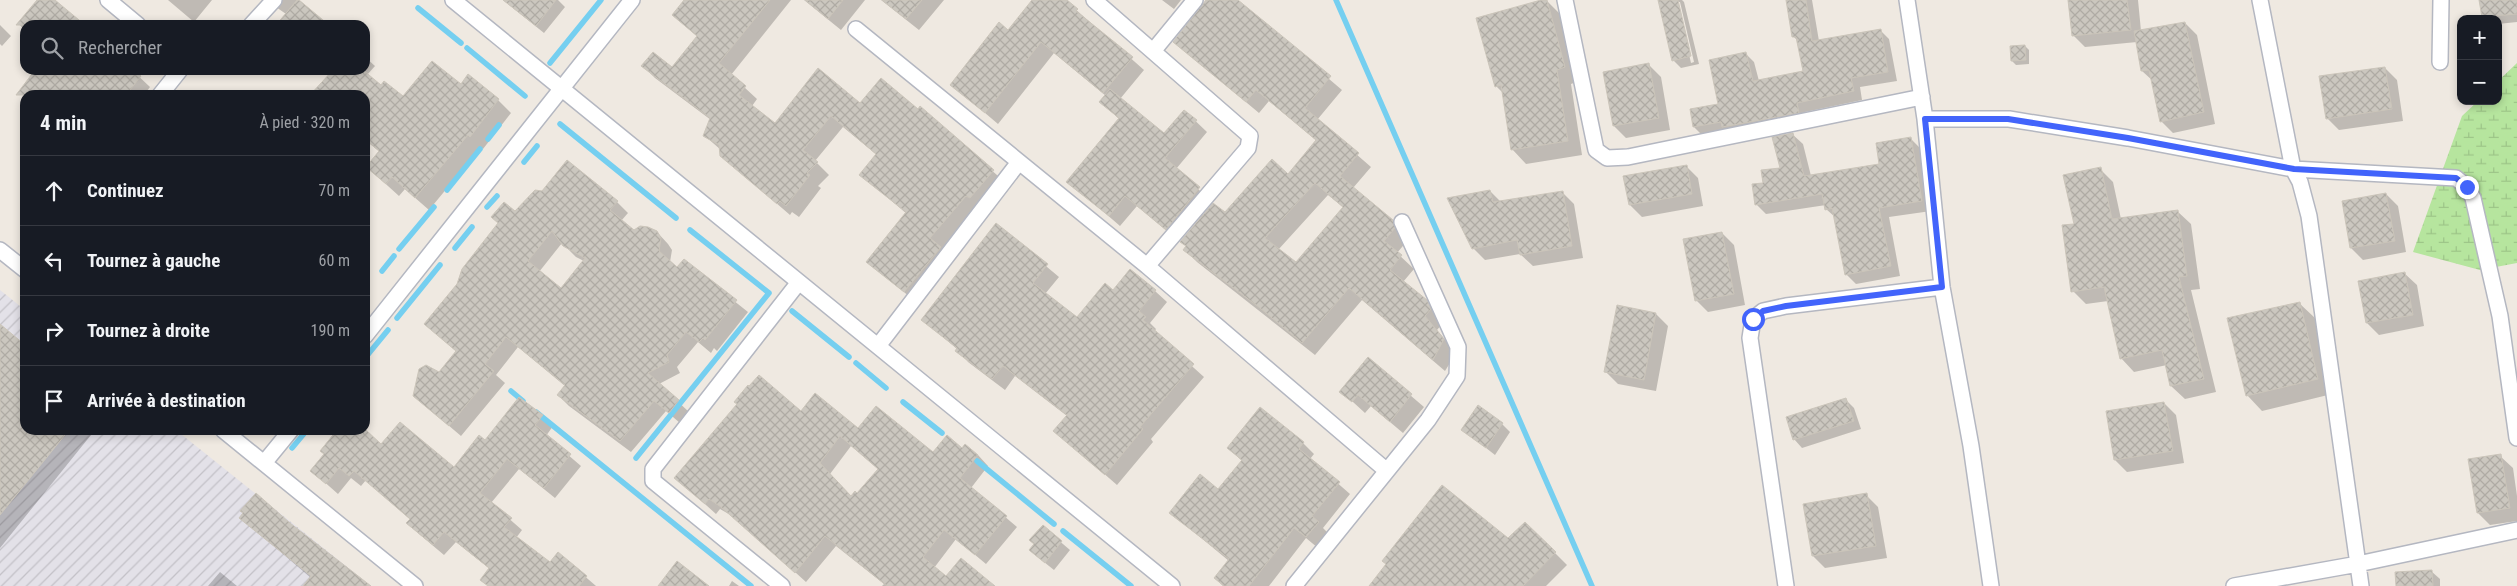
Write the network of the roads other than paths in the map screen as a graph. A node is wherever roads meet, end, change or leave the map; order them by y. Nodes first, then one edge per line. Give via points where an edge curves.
1 (108, 0) edge
2 (274, 0) edge
3 (453, 0) edge
4 (632, 0) edge
5 (1094, 0) edge
6 (1195, 0) edge
7 (1565, 0) edge
8 (1906, 0) edge
9 (2260, 0) edge
10 (2441, 0) edge
11 (132, 20) edge
12 (256, 20) edge
13 (856, 29) dead end
14 (1154, 50) junction
15 (2440, 62) dead end
16 (176, 75) edge
17 (562, 89) junction
18 (164, 90) edge
19 (1922, 97) junction
20 (1925, 119) junction
21 (1019, 162) junction
22 (2294, 169) junction
23 (1402, 222) dead end
24 (0, 250) edge
25 (20, 263) edge
26 (1147, 266) junction
27 (799, 282) junction
28 (1942, 287) junction
29 (370, 330) edge
30 (878, 346) junction
31 (229, 435) edge
32 (287, 435) edge
33 (2517, 438) edge
34 (264, 463) junction
35 (1388, 471) junction
36 (2517, 530) edge
37 (2358, 564) junction
38 (415, 586) edge
39 (782, 586) edge
40 (1172, 586) edge
41 (1294, 586) edge
42 (1786, 586) edge
43 (1991, 586) edge
44 (2234, 586) edge
45 (2361, 586) edge

1 - 11 street
2 - 12 street
3 - 17 street
4 - 17 street
5 - 14 street
6 - 14 street
7 - 19 street via 1596,150 1607,158 1744,135
8 - 19 street
9 - 22 street
10 - 15 street
13 - 21 street
14 - 26 street via 1250,136 1248,148
16 - 18 street
17 - 27 street
17 - 29 street
19 - 20 street
20 - 22 street via 2008,119
20 - 28 street
21 - 26 street
21 - 30 street
22 - 33 street via 2456,178 2467,187 2474,198 2500,316
22 - 37 street via 2309,216
23 - 35 street via 1458,348 1456,376 1428,420
24 - 25 street
26 - 35 street
27 - 30 street
27 - 39 street via 653,469 653,481
28 - 42 street via 1786,306 1763,311 1753,319 1750,338
28 - 43 street via 1971,446
30 - 40 street
31 - 34 street
32 - 34 street
34 - 38 street
35 - 41 street
36 - 37 street
37 - 44 street
37 - 45 street

